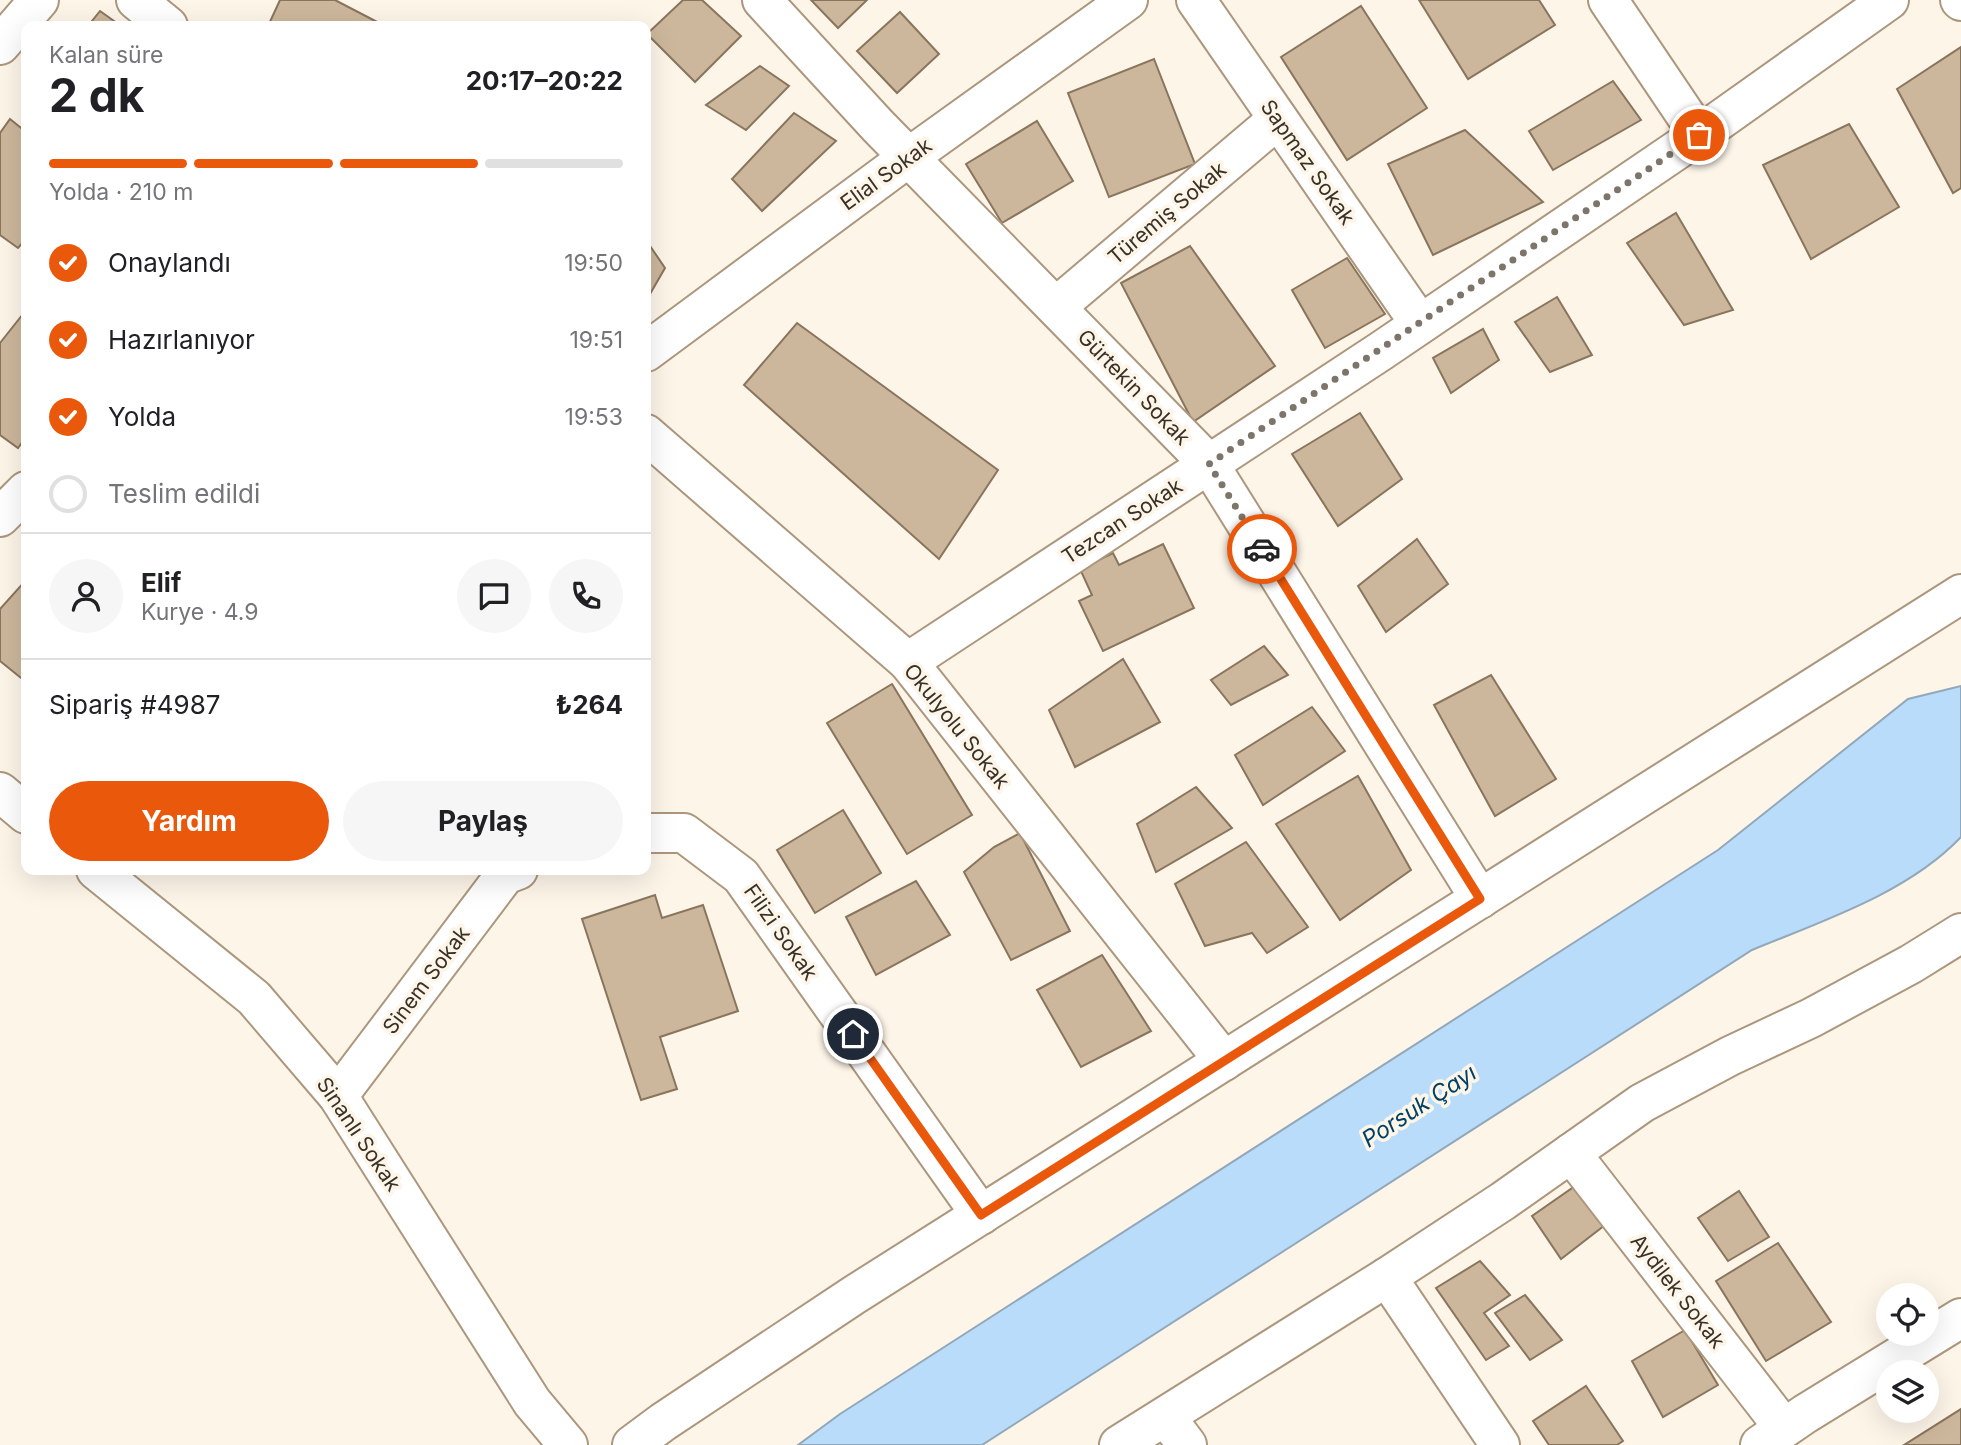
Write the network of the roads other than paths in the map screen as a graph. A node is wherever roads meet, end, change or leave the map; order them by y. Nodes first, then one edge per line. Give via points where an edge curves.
1 (39, 0) edge
2 (136, 0) edge
3 (762, 0) edge
4 (1128, 0) edge
5 (1196, 0) edge
6 (1608, 0) edge
7 (1889, 0) edge
8 (162, 21) edge
9 (0, 45) edge
10 (1278, 119) junction
11 (1699, 135) junction
12 (909, 157) junction
13 (1056, 307) junction
14 (1420, 324) junction
15 (651, 348) edge
16 (651, 438) edge
17 (1209, 464) junction
18 (21, 496) edge
19 (0, 517) edge
20 (1961, 594) edge
21 (908, 662) junction
22 (0, 792) edge
23 (21, 810) edge
24 (651, 833) edge
25 (102, 875) edge
26 (504, 875) edge
27 (1480, 899) junction
28 (1961, 933) edge
29 (1224, 1061) junction
30 (338, 1096) junction
31 (1571, 1153) junction
32 (981, 1215) junction
33 (1387, 1277) junction
34 (1961, 1318) edge
35 (1176, 1431) edge
36 (1772, 1436) edge
37 (568, 1445) edge
38 (632, 1445) edge
39 (1119, 1445) edge
40 (1500, 1445) edge

1 - 9 street
2 - 8 street
3 - 12 street, Gürtekin Sokak
4 - 12 street, Elial Sokak
5 - 10 street, Sapmaz Sokak
6 - 11 street
7 - 11 street, Tezcan Sokak
10 - 13 street, Türemiş Sokak
10 - 14 street, Sapmaz Sokak
11 - 14 street, Tezcan Sokak
12 - 13 street, Gürtekin Sokak
12 - 15 street, Elial Sokak
13 - 17 street, Gürtekin Sokak
14 - 17 street, Tezcan Sokak
16 - 21 street, Okulyolu Sokak
17 - 21 street, Tezcan Sokak
17 - 27 street, Gürtekin Sokak
18 - 19 street
20 - 27 street
21 - 29 street, Okulyolu Sokak
22 - 23 street
24 - 32 street, Filizi Sokak via 684,833 741,876
25 - 30 street, Sinanlı Sokak via 254,998
26 - 30 street, Sinem Sokak
27 - 29 street
28 - 31 street via 1911,964 1642,1103
29 - 32 street
30 - 37 street, Sinanlı Sokak via 532,1402
31 - 33 street
31 - 36 street, Aydilek Sokak
32 - 38 street
33 - 35 street
33 - 40 street
34 - 36 street
35 - 39 street

